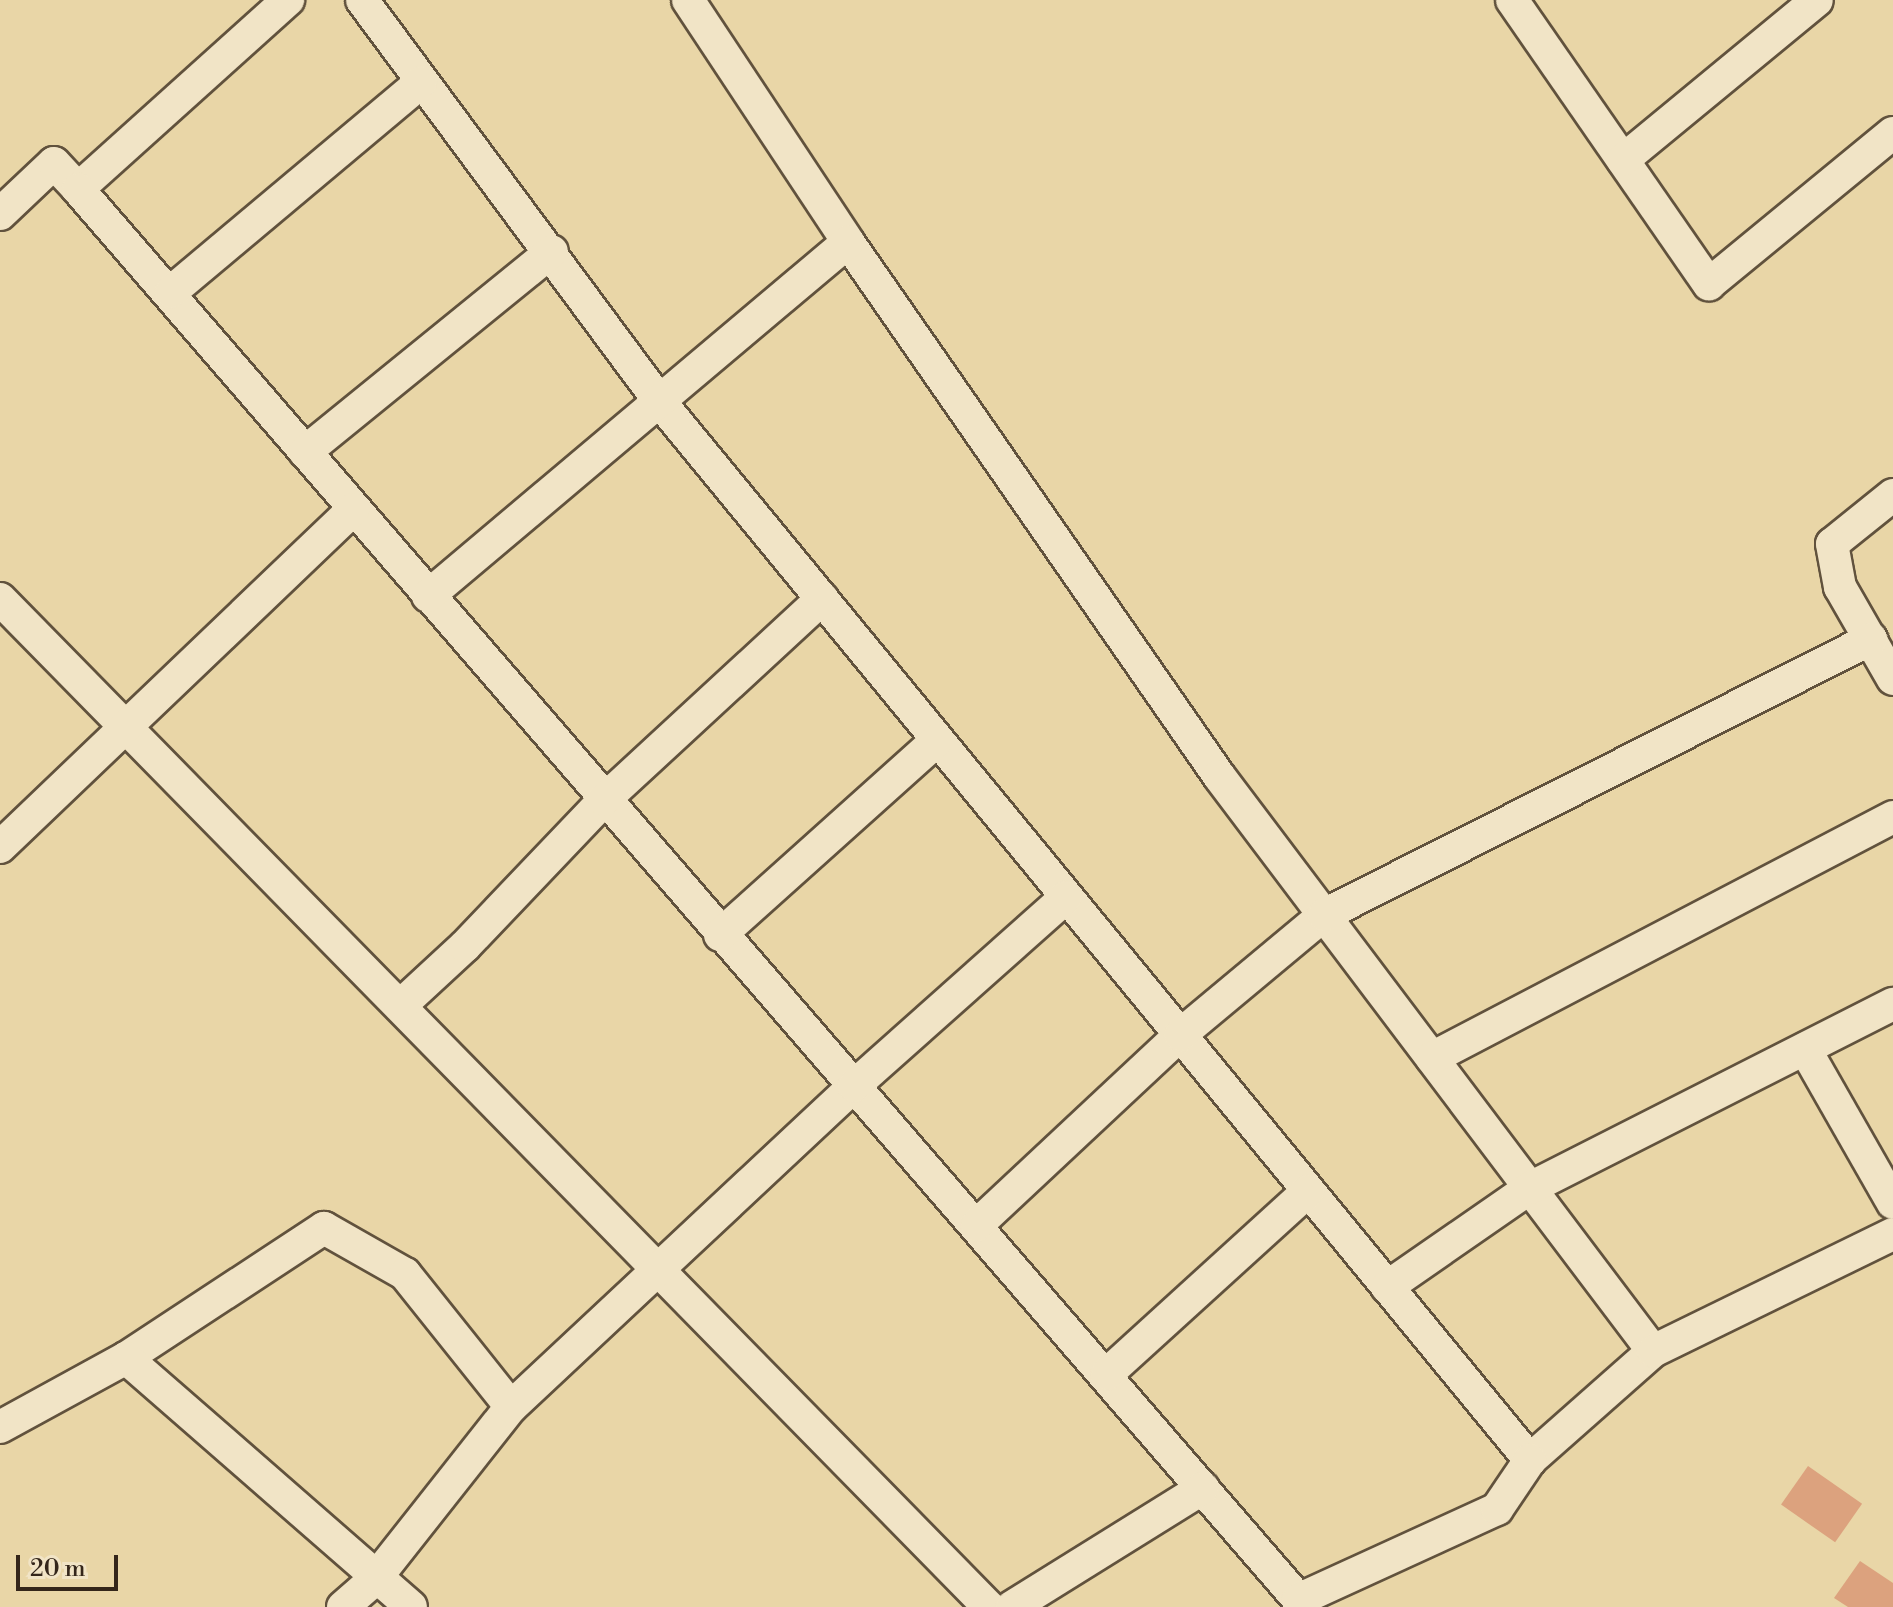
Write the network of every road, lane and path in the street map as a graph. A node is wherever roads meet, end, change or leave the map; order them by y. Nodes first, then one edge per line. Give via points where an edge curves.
1 (288, 0) edge
2 (362, 0) edge
3 (688, 0) edge
4 (1512, 0) edge
5 (1817, 0) edge
6 (421, 82) junction
7 (1893, 133) edge
8 (1623, 160) junction
9 (78, 189) junction
10 (0, 214) edge
11 (848, 242) junction
12 (552, 251) junction
13 (171, 292) junction
14 (660, 402) junction
15 (305, 452) junction
16 (1893, 495) edge
17 (354, 509) junction
18 (428, 596) junction
19 (0, 599) edge
20 (822, 599) junction
21 (1871, 639) junction
22 (1893, 679) edge
23 (126, 727) junction
24 (937, 740) junction
25 (604, 800) junction
26 (1893, 817) edge
27 (0, 847) edge
28 (1066, 897) junction
29 (1324, 915) junction
30 (720, 935) junction
31 (1893, 1004) edge
32 (400, 1006) junction
33 (1180, 1035) junction
34 (1805, 1049) junction
35 (1432, 1058) junction
36 (854, 1086) junction
37 (1530, 1188) junction
38 (1308, 1191) junction
39 (1893, 1203) edge
40 (977, 1225) junction
41 (1893, 1234) edge
42 (658, 1270) junction
43 (1387, 1287) junction
44 (1653, 1351) junction
45 (126, 1358) junction
46 (1107, 1374) junction
47 (511, 1407) junction
48 (0, 1427) edge
49 (1530, 1460) junction
50 (1203, 1488) junction
51 (375, 1579) junction
52 (1302, 1604) edge
53 (343, 1607) edge
54 (411, 1607) edge
55 (989, 1607) edge
56 (1012, 1607) edge

1 - 9 street
2 - 6 street
3 - 11 street
4 - 8 street
5 - 8 street
6 - 12 street
6 - 13 street
7 - 8 street via 1709,284
9 - 10 street via 54,163
9 - 13 street
11 - 14 street
11 - 29 street via 1219,776
12 - 14 street
12 - 15 street
13 - 15 street
14 - 18 street
14 - 20 street
15 - 17 street
16 - 21 street via 1832,544 1840,587
17 - 18 street
17 - 23 street
18 - 25 street
19 - 23 street
20 - 24 street
20 - 25 street
21 - 22 street
21 - 29 street
23 - 27 street
23 - 32 street
24 - 28 street
24 - 30 street
25 - 30 street
25 - 32 street
26 - 35 street
28 - 33 street
28 - 36 street
29 - 33 street
29 - 35 street
30 - 36 street
31 - 34 street
32 - 42 street
33 - 38 street
33 - 40 street
34 - 37 street
34 - 39 street
35 - 37 street
36 - 40 street
36 - 42 street
37 - 43 street
37 - 44 street
38 - 43 street
38 - 46 street
40 - 46 street
41 - 44 street
42 - 47 street
42 - 55 street
43 - 49 street
44 - 49 street
45 - 47 street via 324,1228 405,1274
45 - 48 street
45 - 51 street
46 - 50 street
47 - 51 street
49 - 52 street via 1497,1509
50 - 52 street
50 - 56 street
51 - 53 street
51 - 54 street

